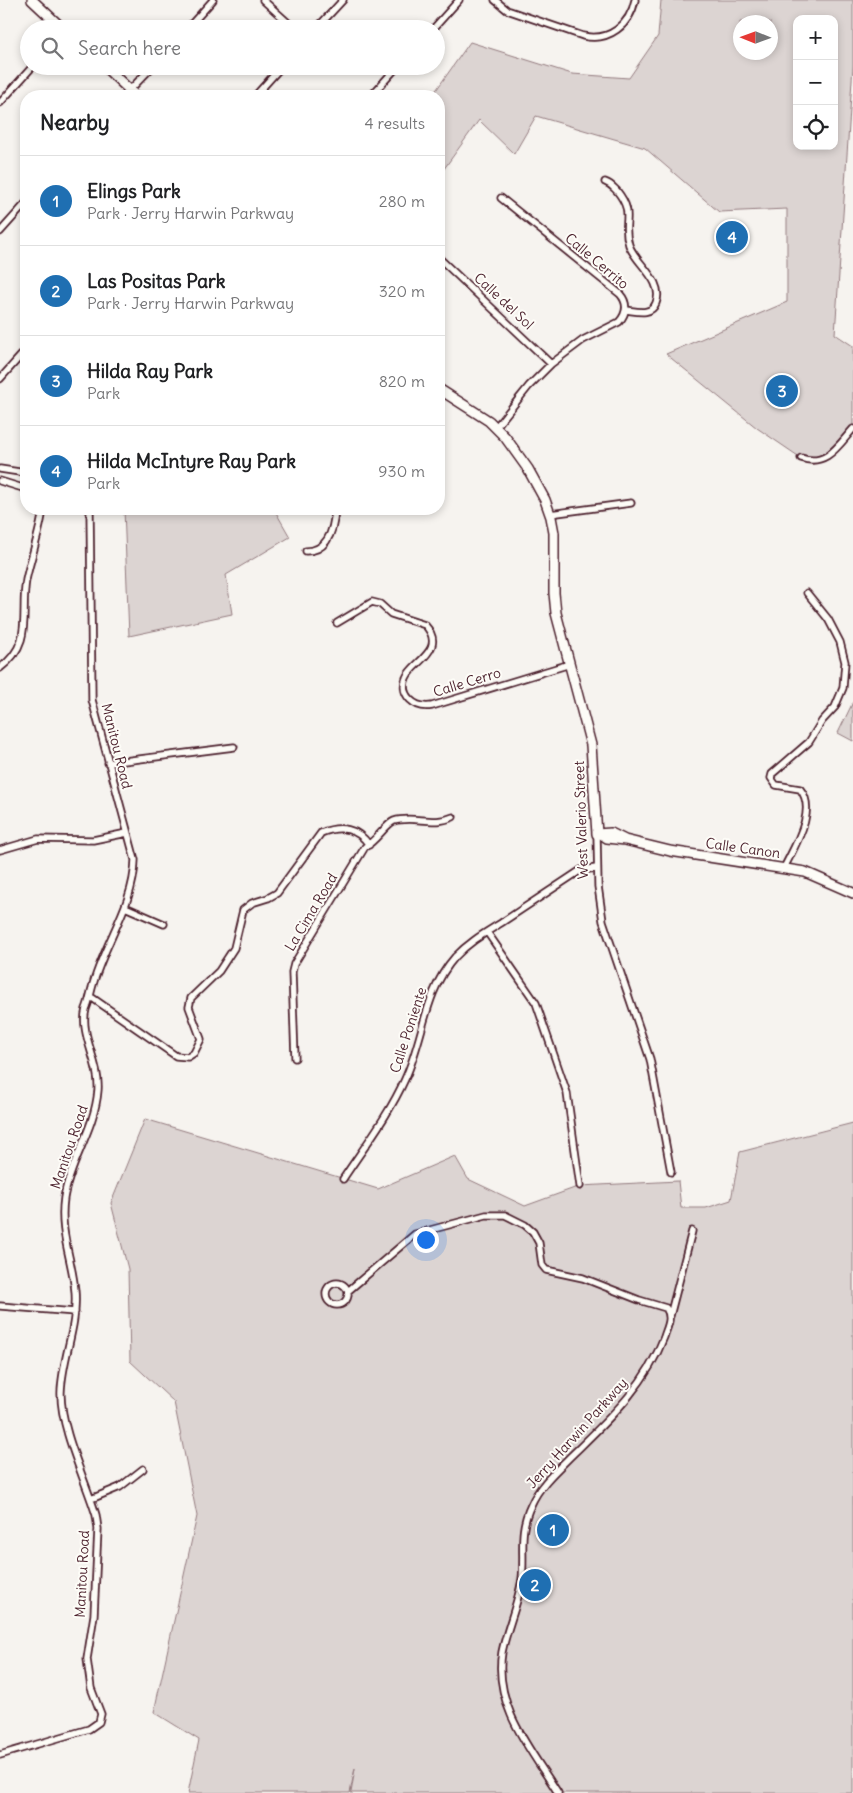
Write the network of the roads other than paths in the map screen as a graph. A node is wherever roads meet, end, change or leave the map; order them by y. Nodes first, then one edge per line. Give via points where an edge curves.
1 (32, 0) edge
2 (213, 0) edge
3 (263, 0) edge
4 (343, 0) edge
5 (459, 0) edge
6 (495, 0) edge
7 (635, 0) edge
8 (53, 20) edge
9 (195, 20) edge
10 (285, 20) edge
11 (324, 20) edge
12 (441, 20) edge
13 (25, 75) edge
14 (112, 75) edge
15 (146, 75) edge
16 (274, 75) edge
17 (390, 75) edge
18 (126, 90) edge
19 (133, 90) edge
20 (260, 90) edge
21 (376, 90) edge
22 (0, 103) edge
23 (605, 182) dead end
24 (501, 198) dead end
25 (20, 210) edge
26 (0, 232) edge
27 (445, 264) edge
28 (626, 310) junction
29 (20, 357) edge
30 (551, 364) junction
31 (0, 379) edge
32 (445, 392) edge
33 (496, 427) junction
34 (853, 429) edge
35 (801, 458) dead end
36 (0, 469) edge
37 (20, 473) edge
38 (0, 481) edge
39 (20, 487) edge
40 (631, 503) dead end
41 (550, 514) junction
42 (42, 515) edge
43 (90, 515) edge
44 (334, 515) edge
45 (306, 551) dead end
46 (807, 593) dead end
47 (337, 623) dead end
48 (570, 664) junction
49 (0, 668) edge
50 (234, 747) dead end
51 (108, 763) junction
52 (453, 816) dead end
53 (126, 833) junction
54 (599, 834) junction
55 (369, 845) junction
56 (0, 850) edge
57 (597, 868) junction
58 (784, 868) junction
59 (853, 893) edge
60 (125, 907) junction
61 (164, 924) dead end
62 (487, 932) junction
63 (91, 997) junction
64 (295, 1058) dead end
65 (671, 1172) dead end
66 (343, 1179) dead end
67 (580, 1186) dead end
68 (692, 1231) dead end
69 (348, 1291) junction
70 (0, 1306) edge
71 (75, 1312) junction
72 (670, 1316) junction
73 (143, 1469) dead end
74 (91, 1499) junction
75 (0, 1755) edge
76 (558, 1793) edge

1 - 8 street
2 - 9 street
3 - 10 street
4 - 11 street
5 - 12 street
6 - 7 street via 507,10 583,36 596,37 608,35 623,25
13 - 22 street
14 - 18 street
15 - 19 street
16 - 20 street
17 - 21 street
23 - 28 street via 611,184 627,204 629,246 652,278 657,294 655,305 650,310
24 - 28 street, Calle Cerrito via 620,294
25 - 26 street
27 - 30 street, Calle del Sol
28 - 30 street, Calle Cerrito via 619,322 583,340
29 - 31 street
30 - 33 street, Calle Cerrito via 528,386
32 - 33 street, West Valerio Street
33 - 41 street, West Valerio Street via 528,468
34 - 35 street via 835,451 823,459
36 - 37 street
38 - 39 street
40 - 41 street
41 - 48 street, West Valerio Street via 554,533 556,613
42 - 49 street via 26,581 22,638 13,655
43 - 51 street, Manitou Road via 92,700
44 - 45 street via 330,537 319,548
46 - 58 street via 828,619 840,642 845,676 842,694 835,707 809,742 772,774 776,785 800,789 806,799 804,823
47 - 48 street, Calle Cerro via 372,602 380,604 391,614 425,625 430,635 430,648 423,661 408,673 404,685 411,701 423,707
48 - 54 street, West Valerio Street via 592,745
50 - 51 street
51 - 53 street, Manitou Road
52 - 55 street, La Cima Road via 440,820 397,820 388,824
53 - 56 street via 98,840 38,839
53 - 60 street, Manitou Road via 135,858 135,872
54 - 57 street, West Valerio Street
54 - 58 street, Calle Canon via 610,833 670,851
55 - 63 street via 354,830 321,833 277,893 245,907 240,914 234,948 219,971 191,998 189,1006 201,1039 191,1055 180,1057 169,1052
55 - 64 street, La Cima Road via 294,964
57 - 62 street, Calle Poniente via 581,870
57 - 65 street, West Valerio Street via 603,921 650,1058
58 - 59 street, Calle Canon via 812,874
60 - 61 street
60 - 63 street, Manitou Road
62 - 66 street, Calle Poniente via 465,947 443,973 430,998 418,1043 394,1102
62 - 67 street via 536,1003 567,1093
63 - 71 street, Manitou Road via 84,1019 96,1063 97,1103 69,1177 62,1220 74,1285
68 - 72 street, Jerry Harwin Parkway
69 - 69 street via 344,1285 333,1283 326,1291 326,1298 334,1306 342,1304
69 - 72 street via 415,1234 486,1215 505,1215 533,1232 546,1270 583,1278 666,1308
70 - 71 street
71 - 74 street, Manitou Road via 62,1378 62,1407
72 - 76 street, Jerry Harwin Parkway via 661,1344 640,1383 611,1417 547,1480 531,1504 523,1527 522,1578 502,1651 501,1678 514,1722
73 - 74 street via 120,1487
74 - 75 street, Manitou Road via 98,1529 94,1615 87,1659 91,1688 101,1714 99,1722 89,1729

